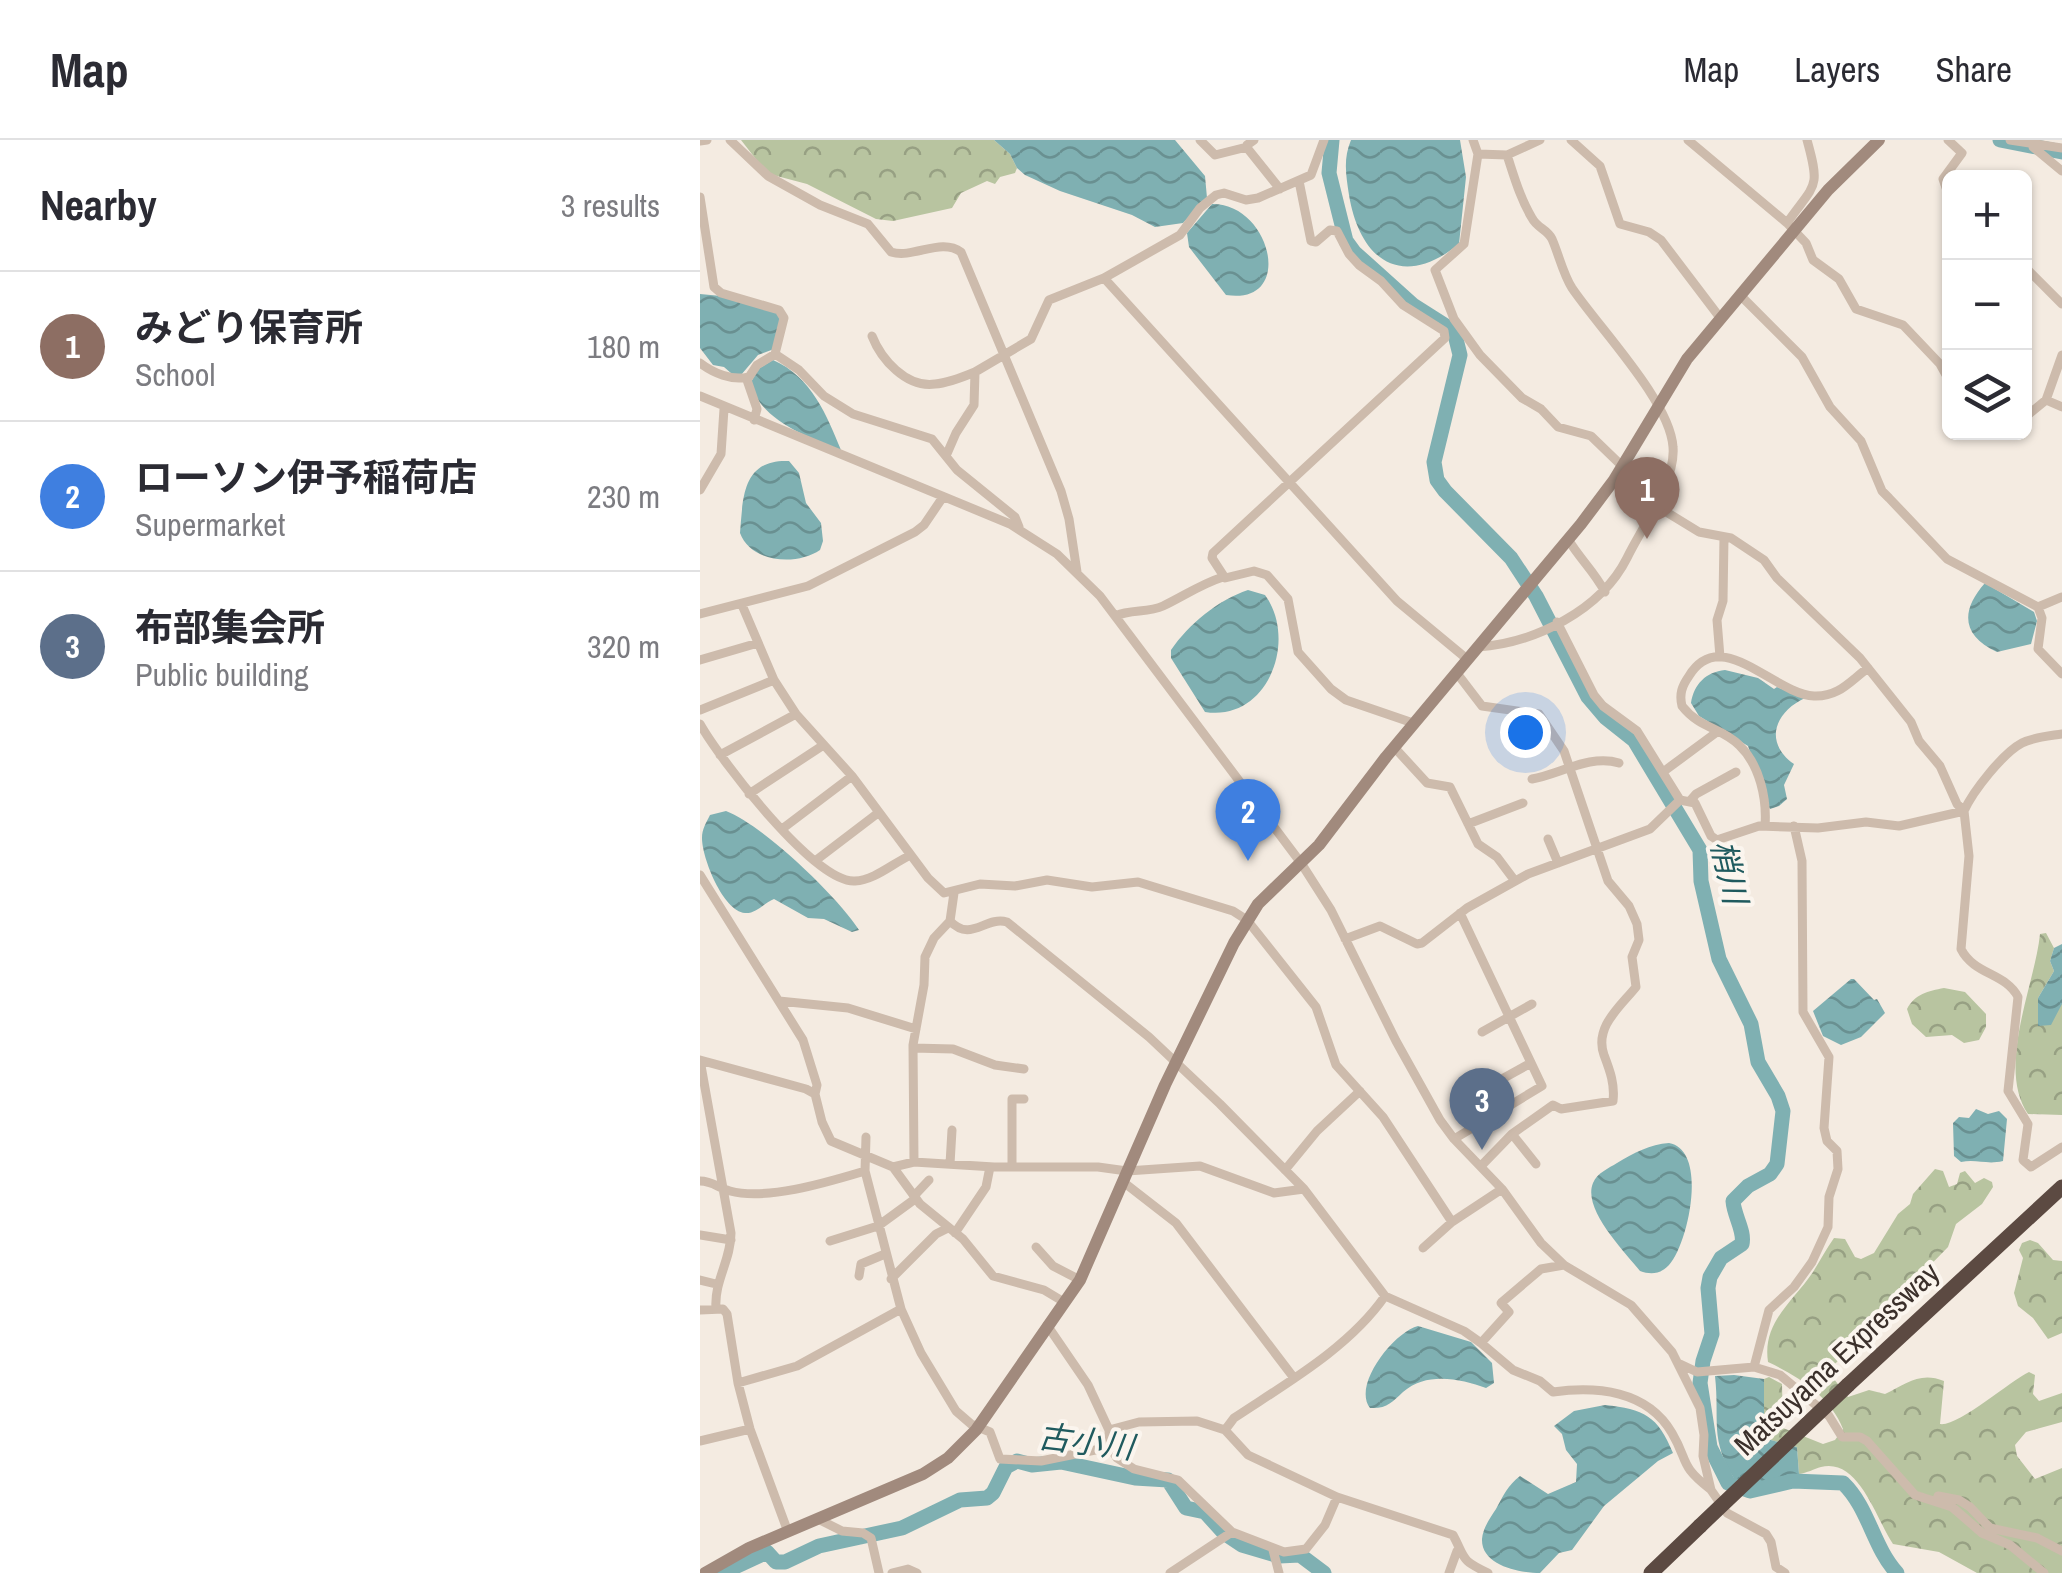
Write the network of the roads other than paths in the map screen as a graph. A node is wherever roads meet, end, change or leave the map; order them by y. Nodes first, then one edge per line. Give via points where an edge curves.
1 (1200, 140) edge
2 (1324, 140) edge
3 (1474, 140) edge
4 (1540, 140) edge
5 (1571, 140) edge
6 (1688, 140) edge
7 (1807, 140) edge
8 (1878, 140) edge
9 (1948, 140) edge
10 (2010, 140) edge
11 (735, 142) edge
12 (1251, 144) edge
13 (2031, 146) junction
14 (2062, 148) edge
15 (1478, 154) junction
16 (1507, 155) junction
17 (1950, 170) edge
18 (2062, 171) edge
19 (1300, 181) junction
20 (1280, 189) junction
21 (700, 197) edge
22 (1790, 227) junction
23 (2032, 274) edge
24 (1104, 278) junction
25 (705, 282) edge
26 (1741, 296) junction
27 (2062, 304) edge
28 (1721, 319) junction
29 (872, 336) dead end
30 (776, 354) junction
31 (2062, 355) edge
32 (1004, 356) junction
33 (700, 363) edge
34 (1942, 368) edge
35 (975, 372) junction
36 (749, 377) junction
37 (700, 396) edge
38 (2046, 400) junction
39 (1658, 403) junction
40 (2062, 407) edge
41 (724, 409) junction
42 (2032, 411) edge
43 (754, 420) junction
44 (946, 456) junction
45 (1622, 466) junction
46 (1614, 480) junction
47 (1290, 484) junction
48 (700, 490) edge
49 (943, 497) junction
50 (1654, 507) junction
51 (1020, 530) junction
52 (1724, 537) junction
53 (1568, 538) junction
54 (1078, 575) junction
55 (1223, 577) junction
56 (1605, 592) junction
57 (2062, 597) edge
58 (742, 605) junction
59 (2038, 607) junction
60 (700, 614) edge
61 (1115, 616) junction
62 (1552, 625) junction
63 (758, 643) junction
64 (1478, 647) junction
65 (1720, 656) junction
66 (1467, 659) junction
67 (700, 660) edge
68 (1695, 667) junction
69 (1868, 668) junction
70 (1456, 672) junction
71 (2062, 674) edge
72 (774, 680) junction
73 (1674, 685) dead end
74 (700, 710) edge
75 (796, 714) junction
76 (1413, 723) junction
77 (700, 724) edge
78 (1717, 732) junction
79 (2062, 734) edge
80 (822, 746) junction
81 (1394, 747) junction
82 (720, 756) junction
83 (1619, 763) dead end
84 (1568, 768) junction
85 (1663, 772) junction
86 (1736, 772) dead end
87 (852, 776) junction
88 (1532, 779) dead end
89 (749, 794) junction
90 (1685, 801) junction
91 (1523, 803) dead end
92 (1964, 811) junction
93 (878, 812) junction
94 (1468, 824) junction
95 (1765, 826) junction
96 (1794, 826) junction
97 (782, 829) junction
98 (1548, 839) dead end
99 (1596, 852) junction
100 (911, 855) junction
101 (815, 860) junction
102 (1300, 863) junction
103 (1558, 863) junction
104 (700, 875) edge
105 (1515, 881) junction
106 (954, 893) junction
107 (1460, 913) junction
108 (1246, 920) junction
109 (950, 921) junction
110 (1345, 939) junction
111 (779, 1001) junction
112 (1532, 1004) dead end
113 (1509, 1017) junction
114 (916, 1029) junction
115 (1482, 1032) dead end
116 (913, 1048) junction
117 (700, 1060) edge
118 (1176, 1061) junction
119 (1531, 1063) junction
120 (1024, 1069) dead end
121 (1502, 1079) dead end
122 (1542, 1086) junction
123 (1360, 1092) junction
124 (814, 1094) junction
125 (1024, 1099) dead end
126 (1553, 1105) junction
127 (952, 1130) dead end
128 (1512, 1134) junction
129 (866, 1137) dead end
130 (1454, 1139) junction
131 (2062, 1148) edge
132 (867, 1155) junction
133 (914, 1162) junction
134 (950, 1164) junction
135 (1536, 1164) dead end
136 (1481, 1166) junction
137 (894, 1167) junction
138 (990, 1167) junction
139 (1012, 1167) junction
140 (1286, 1170) junction
141 (864, 1172) junction
142 (1125, 1176) junction
143 (929, 1180) dead end
144 (700, 1181) edge
145 (720, 1187) junction
146 (2062, 1187) edge
147 (1304, 1189) junction
148 (1502, 1189) junction
149 (914, 1198) junction
150 (1452, 1222) junction
151 (878, 1226) junction
152 (952, 1230) junction
153 (700, 1235) edge
154 (731, 1240) junction
155 (830, 1241) dead end
156 (1036, 1247) dead end
157 (1424, 1248) dead end
158 (885, 1254) junction
159 (1564, 1265) junction
160 (859, 1276) dead end
161 (891, 1279) junction
162 (700, 1280) edge
163 (1080, 1280) junction
164 (716, 1284) junction
165 (1384, 1296) junction
166 (1064, 1302) junction
167 (716, 1308) junction
168 (901, 1309) junction
169 (700, 1310) edge
170 (1046, 1325) junction
171 (1482, 1344) junction
172 (1678, 1362) junction
173 (1754, 1367) junction
174 (1294, 1378) junction
175 (738, 1382) junction
176 (978, 1426) junction
177 (750, 1429) junction
178 (1109, 1430) junction
179 (1225, 1430) junction
180 (700, 1441) edge
181 (1110, 1447) junction
182 (1711, 1490) junction
183 (1337, 1496) junction
184 (1926, 1498) junction
185 (818, 1520) junction
186 (788, 1532) junction
187 (1232, 1532) junction
188 (1273, 1550) junction
189 (1458, 1551) junction
190 (2062, 1551) edge
191 (705, 1573) edge
192 (879, 1573) edge
193 (892, 1573) edge
194 (917, 1573) edge
195 (1170, 1573) edge
196 (1279, 1573) edge
197 (1449, 1573) edge
198 (1488, 1573) edge
199 (1651, 1573) edge
200 (1785, 1573) edge
201 (2044, 1573) edge

1 - 12 street via 1215,155
2 - 19 street via 1316,168
3 - 15 street
4 - 16 street
5 - 28 street via 1600,166 1620,224 1661,240
6 - 22 street
7 - 22 street via 1817,179
8 - 22 street
9 - 17 street via 1962,153
10 - 13 street
11 - 32 street via 768,176 868,224 891,252 955,247
12 - 20 street
13 - 14 street
13 - 18 street
15 - 16 street
15 - 45 street via 1464,244 1435,270 1454,319 1522,398 1558,427 1591,436
16 - 39 street via 1520,196 1551,238 1568,283
19 - 20 street
19 - 47 street via 1310,242 1336,230 1348,254 1445,338
20 - 24 street via 1246,200 1216,196 1180,235
21 - 25 street
22 - 26 street
22 - 34 street via 1813,260 1839,279 1856,308 1903,325
23 - 27 street
24 - 32 street via 1049,300 1031,339
24 - 47 street
25 - 30 street via 780,310
26 - 28 street
26 - 59 street via 1802,357 1830,407 1861,440 1882,491 1955,565
28 - 39 street
29 - 35 street via 889,366 924,384
30 - 36 street
30 - 44 street via 853,414 926,436
31 - 38 street
32 - 35 street
32 - 54 street via 1066,505
33 - 36 street
35 - 44 street via 974,405
36 - 43 street
37 - 41 street
38 - 40 street
38 - 42 street
39 - 45 street
39 - 50 street via 1674,450
41 - 43 street
41 - 48 street via 721,454
43 - 49 street
44 - 51 street
45 - 46 street
46 - 50 street
46 - 53 street
47 - 55 street via 1213,553
47 - 66 street via 1397,600
49 - 51 street
49 - 58 street via 915,532 808,586
50 - 52 street via 1699,532
50 - 56 street
51 - 54 street
52 - 65 street
52 - 69 street via 1764,560
53 - 56 street
53 - 64 street
54 - 61 street
55 - 61 street via 1162,607
55 - 76 street via 1268,575 1288,600 1298,652 1331,689
56 - 62 street
57 - 59 street
58 - 60 street
58 - 63 street
59 - 71 street via 2038,650
61 - 102 street
62 - 64 street
62 - 85 street via 1603,706 1637,731
63 - 67 street
63 - 72 street
64 - 66 street
65 - 68 street
65 - 69 street via 1811,696 1840,692
66 - 70 street
68 - 73 street
68 - 78 street via 1682,689 1682,706 1692,720
69 - 92 street via 1911,722
70 - 76 street
70 - 84 street via 1482,706 1539,714
72 - 74 street
72 - 75 street
75 - 80 street
75 - 82 street
76 - 81 street
77 - 82 street
78 - 85 street
78 - 95 street via 1740,745 1756,770
79 - 92 street via 2015,748
80 - 87 street
80 - 89 street
81 - 94 street via 1431,786 1450,787
81 - 102 street
82 - 89 street
83 - 84 street
84 - 88 street
84 - 99 street
85 - 90 street
86 - 90 street
87 - 93 street
87 - 97 street
89 - 97 street
90 - 95 street via 1698,806 1717,840
90 - 99 street via 1650,830
91 - 94 street
92 - 96 street via 1898,826
92 - 131 street via 1969,869 1960,949 1968,963 2009,984 2018,997 2008,1091 2028,1124 2025,1165
93 - 100 street
93 - 101 street
94 - 105 street via 1478,844
95 - 96 street
96 - 173 street via 1802,862 1803,1012 1829,1056 1824,1128 1838,1169 1828,1227 1794,1287 1769,1310
97 - 101 street
98 - 103 street
99 - 103 street
99 - 126 street via 1637,924 1637,983 1602,1035 1613,1101
100 - 101 street via 853,882
100 - 106 street via 936,888
102 - 108 street
102 - 110 street
103 - 105 street
104 - 111 street
105 - 107 street
106 - 108 street via 980,884 1138,882
106 - 109 street
107 - 110 street via 1422,943 1380,926
107 - 113 street
108 - 118 street
108 - 123 street via 1316,1006 1336,1065
109 - 114 street via 924,957
109 - 118 street via 967,932 1007,922
110 - 130 street
111 - 114 street via 848,1008
111 - 124 street via 810,1058
112 - 113 street
113 - 115 street
113 - 119 street
114 - 116 street
116 - 120 street via 953,1048
116 - 133 street
117 - 124 street
117 - 145 street
118 - 140 street
118 - 142 street
119 - 121 street
119 - 122 street
122 - 126 street
122 - 130 street
123 - 140 street
123 - 150 street
124 - 132 street via 831,1141
125 - 139 street via 1012,1099
126 - 128 street
127 - 134 street
128 - 135 street
128 - 136 street
129 - 132 street
130 - 136 street
132 - 137 street
132 - 141 street
133 - 134 street
133 - 137 street
134 - 138 street
136 - 148 street
137 - 149 street
138 - 139 street
138 - 152 street via 986,1187
139 - 142 street via 1098,1167
140 - 147 street
141 - 145 street via 782,1190
141 - 151 street
142 - 147 street via 1200,1166 1274,1193
142 - 163 street
142 - 174 street via 1176,1223
143 - 149 street
144 - 145 street
145 - 154 street
146 - 199 highway, Matsuyama Expressway, bridge
147 - 165 street
148 - 150 street
148 - 159 street
149 - 151 street
149 - 152 street
150 - 157 street
151 - 155 street
151 - 158 street
152 - 161 street via 936,1234
152 - 166 street via 993,1276
153 - 154 street
154 - 164 street
156 - 163 street
158 - 160 street via 862,1264
158 - 161 street
159 - 171 street via 1541,1269 1502,1303 1510,1312
159 - 172 street via 1631,1306
161 - 168 street
162 - 164 street
163 - 166 street
164 - 167 street
165 - 171 street
165 - 174 street via 1375,1311
166 - 170 street
167 - 169 street
167 - 175 street via 727,1314
168 - 175 street via 797,1366
168 - 176 street via 956,1411
170 - 176 street
170 - 178 street via 1076,1363
171 - 182 street via 1553,1392 1592,1389 1636,1400 1662,1420 1686,1468
172 - 173 street via 1704,1372
172 - 182 street via 1700,1408
173 - 184 street via 1780,1376 1815,1403 1842,1437 1867,1442 1915,1495
174 - 179 street
175 - 177 street
176 - 181 street via 990,1432 1004,1462
176 - 185 street via 923,1474
177 - 180 street
177 - 186 street
178 - 179 street via 1180,1419
178 - 181 street
179 - 183 street via 1248,1455
181 - 187 street via 1134,1469 1178,1480
182 - 200 street via 1728,1513 1766,1534 1776,1568
183 - 188 street via 1313,1544 1295,1552
183 - 189 street via 1447,1532
184 - 190 street via 1958,1500 1990,1528
184 - 201 street via 1952,1507
185 - 186 street
185 - 192 street via 870,1538
186 - 191 street
187 - 188 street
187 - 195 street
188 - 196 street
189 - 197 street
189 - 198 street
193 - 194 street

